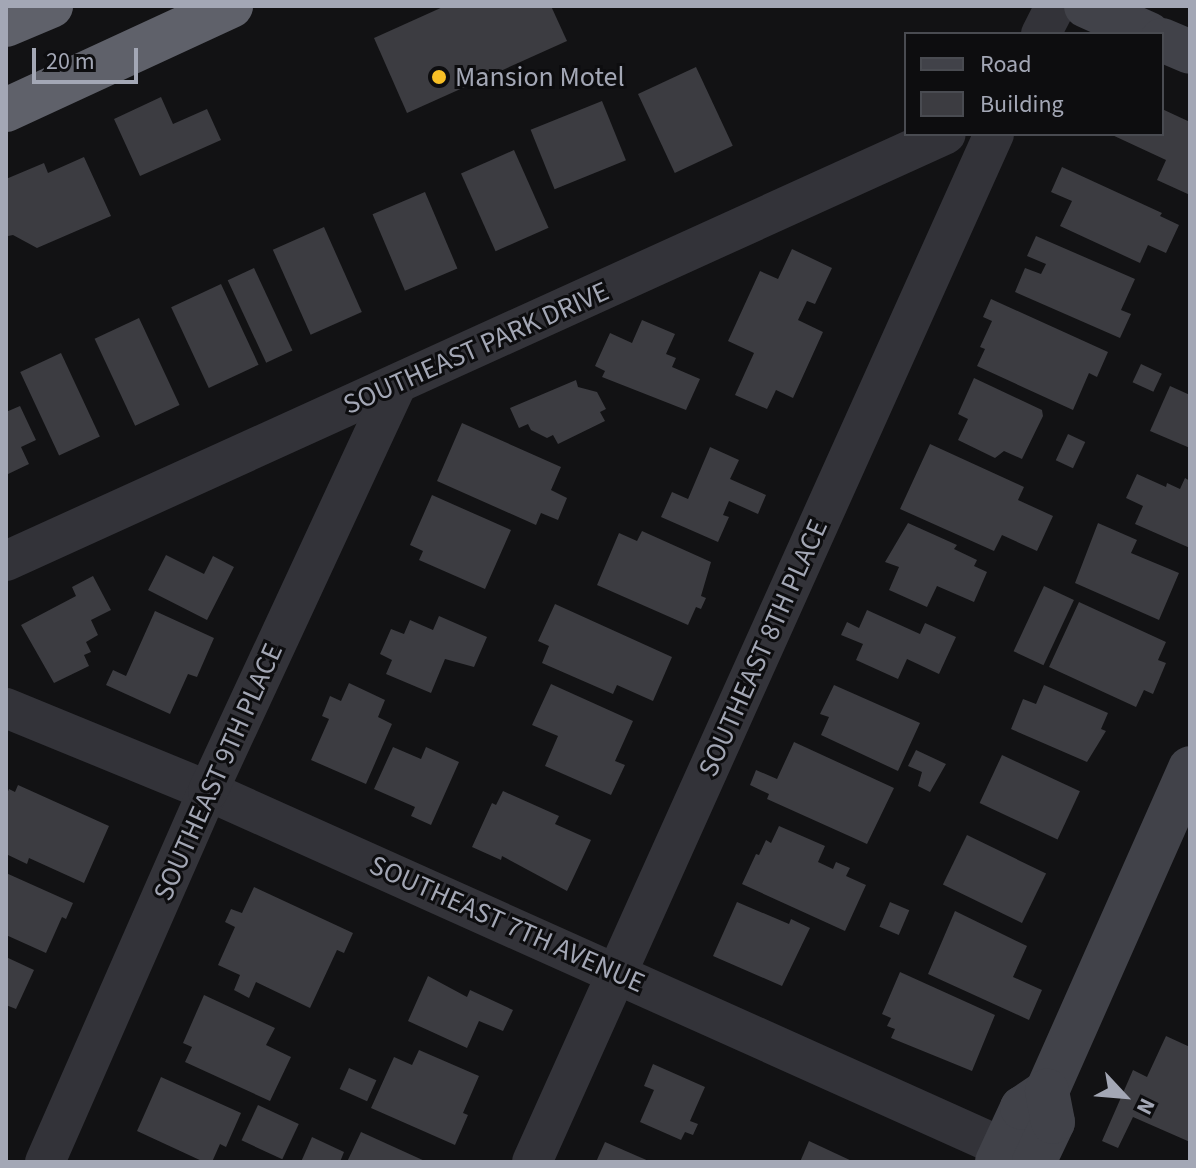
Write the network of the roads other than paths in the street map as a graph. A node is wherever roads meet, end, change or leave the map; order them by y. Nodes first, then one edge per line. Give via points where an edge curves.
1 (51, 6) edge
2 (231, 6) edge
3 (1055, 6) edge
4 (1086, 6) edge
5 (6, 25) edge
6 (1042, 32) edge
7 (1144, 32) edge
8 (1164, 41) edge
9 (1190, 52) edge
10 (10, 108) edge
11 (942, 136) edge
12 (993, 136) edge
13 (397, 384) junction
14 (6, 561) edge
15 (6, 708) edge
16 (1190, 768) edge
17 (208, 791) junction
18 (617, 973) junction
19 (1020, 1159) edge
20 (45, 1162) edge
21 (532, 1162) edge

1 - 5 highway
2 - 10 highway
3 - 6 street
4 - 7 street
8 - 9 street
11 - 13 street, SOUTHEAST PARK DRIVE
12 - 18 street, SOUTHEAST 8TH PLACE
13 - 14 street, SOUTHEAST PARK DRIVE
13 - 17 street, SOUTHEAST 9TH PLACE
15 - 17 street, SOUTHEAST 7TH AVENUE
16 - 19 street via 1047,1091 1022,1108
17 - 18 street, SOUTHEAST 7TH AVENUE
17 - 20 street, SOUTHEAST 9TH PLACE
18 - 19 street, SOUTHEAST 7TH AVENUE
18 - 21 street, SOUTHEAST 8TH PLACE

